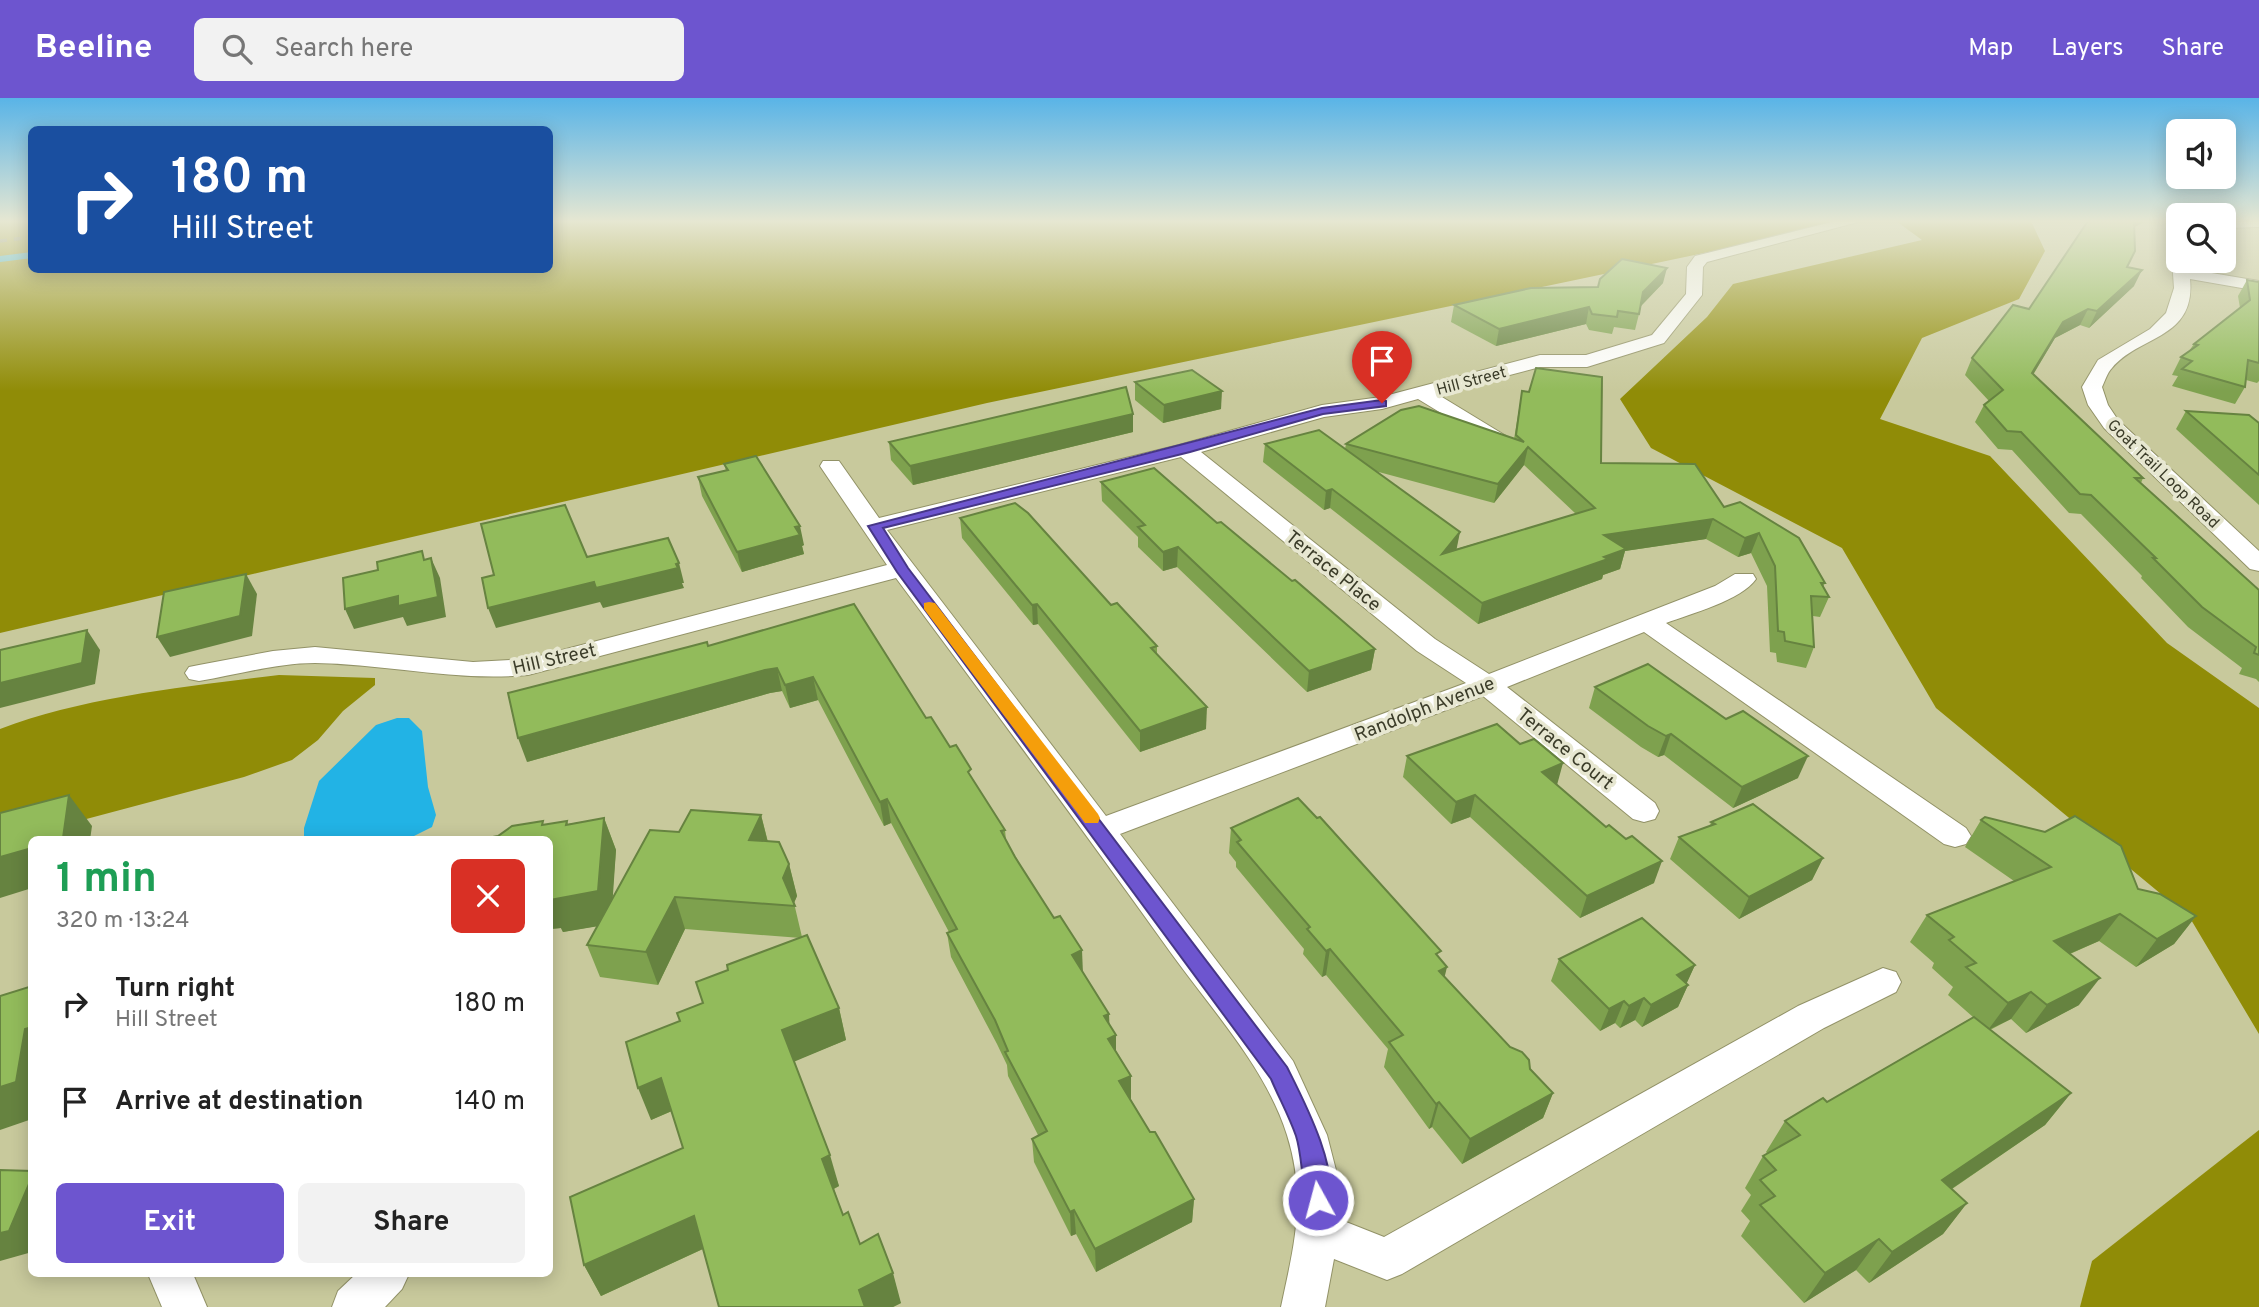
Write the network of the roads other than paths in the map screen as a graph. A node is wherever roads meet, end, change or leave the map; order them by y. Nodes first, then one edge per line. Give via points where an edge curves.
1 (1695, 277) edge
2 (2182, 277) edge
3 (2208, 277) edge
4 (2259, 286) edge
5 (1421, 393) junction
6 (1499, 440) edge
7 (1185, 450) junction
8 (831, 466) dead end
9 (875, 526) junction
10 (2259, 564) edge
11 (902, 569) junction
12 (1744, 579) dead end
13 (1647, 621) junction
14 (199, 673) dead end
15 (1487, 685) junction
16 (1644, 811) dead end
17 (1100, 830) junction
18 (1955, 836) dead end
19 (1883, 982) dead end
20 (1318, 1232) junction
21 (171, 1277) edge
22 (384, 1277) edge
23 (186, 1307) edge
24 (354, 1307) edge
25 (1303, 1307) edge

1 - 5 street, Hill Street via 1694,295 1658,339 1587,361 1540,361
2 - 10 street, Goat Trail Loop Road via 2181,300 2173,314 2147,340 2106,363 2092,387 2111,424
3 - 4 street
5 - 6 street
5 - 7 street, Hill Street via 1322,411
7 - 9 street, Hill Street
7 - 15 street, Terrace Place via 1426,645
8 - 9 street
9 - 11 street
11 - 14 street, Hill Street via 528,667 460,671 314,655
11 - 17 street
12 - 13 street, Randolph Avenue
13 - 15 street, Randolph Avenue
13 - 18 street
15 - 16 street, Terrace Court
15 - 17 street, Randolph Avenue
17 - 20 street via 1279,1073 1307,1135 1317,1178
19 - 20 street via 1800,1023 1387,1259
20 - 25 street
21 - 23 street
22 - 24 street

